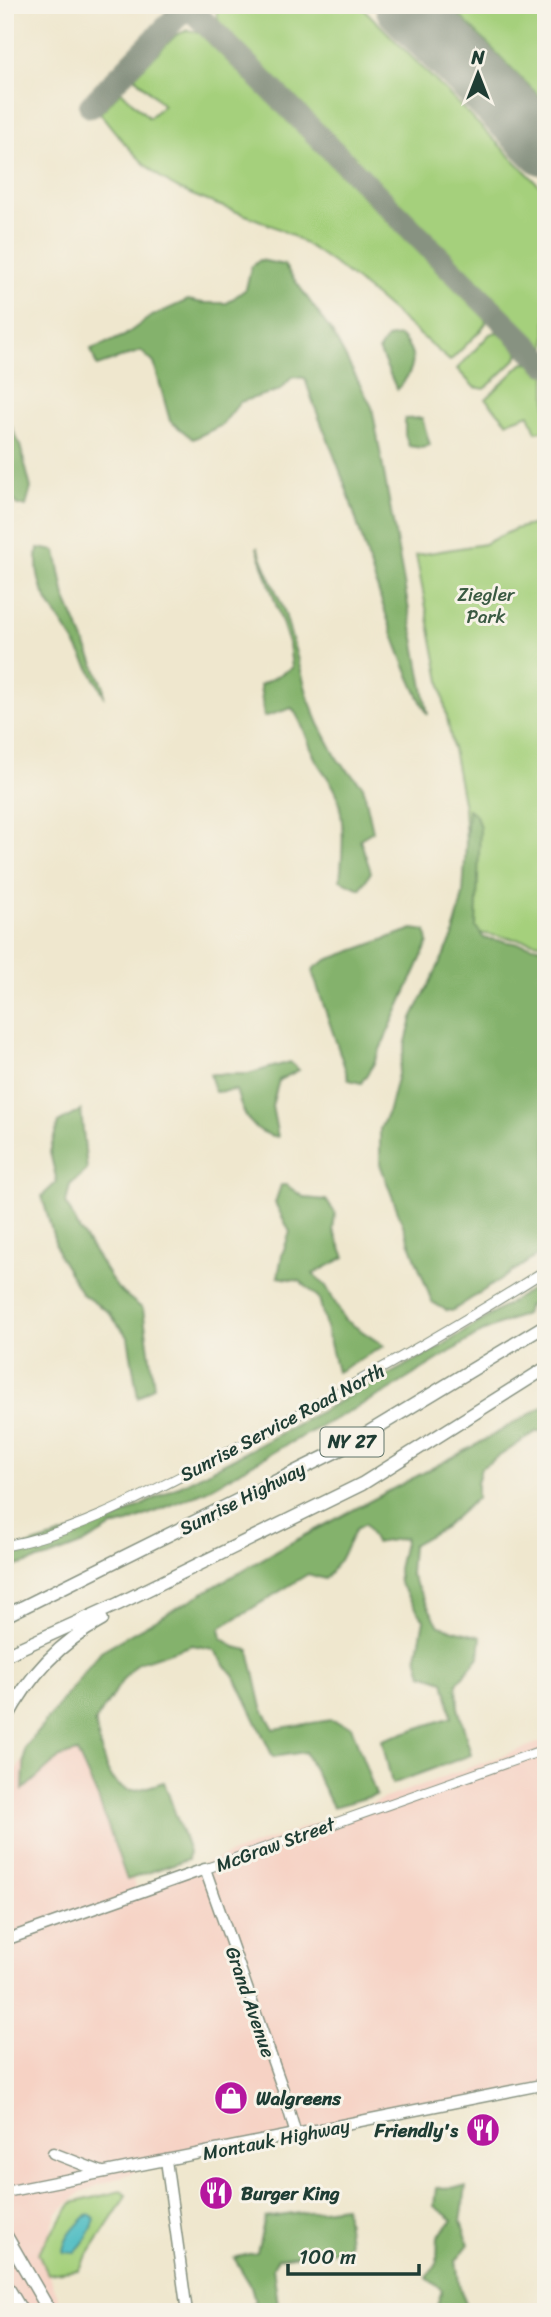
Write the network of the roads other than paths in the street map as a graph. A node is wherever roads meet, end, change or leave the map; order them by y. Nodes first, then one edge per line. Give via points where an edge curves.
1 (546, 1270) edge
2 (546, 1325) edge
3 (546, 1368) edge
4 (5, 1546) edge
5 (160, 1584) junction
6 (59, 1589) junction
7 (5, 1608) edge
8 (5, 1616) edge
9 (5, 1655) edge
10 (5, 1721) edge
11 (546, 1749) edge
12 (205, 1869) junction
13 (5, 1940) edge
14 (546, 2084) edge
15 (296, 2135) junction
16 (53, 2153) dead end
17 (166, 2161) junction
18 (105, 2173) junction
19 (5, 2192) edge
20 (5, 2234) edge
21 (5, 2283) edge
22 (22, 2312) edge
23 (50, 2312) edge
24 (187, 2312) edge

1 - 4 street, Sunrise Service Road North via 439,1336 182,1476 84,1523
2 - 6 highway, Sunrise Highway / NY 27 via 341,1449
3 - 5 highway, Sunrise Highway / NY 27 via 362,1484
5 - 9 highway, Sunrise Highway / NY 27
5 - 10 highway via 57,1650 27,1683
6 - 7 highway
6 - 8 highway, Sunrise Highway / NY 27
11 - 12 street, McGraw Street
12 - 13 main road, McGraw Street
12 - 15 main road, Grand Avenue
14 - 15 main road, Montauk Highway
15 - 17 main road, Montauk Highway
16 - 18 main road
17 - 18 main road, Montauk Highway
17 - 24 main road
18 - 19 main road, Montauk Highway
20 - 23 highway
21 - 22 highway

